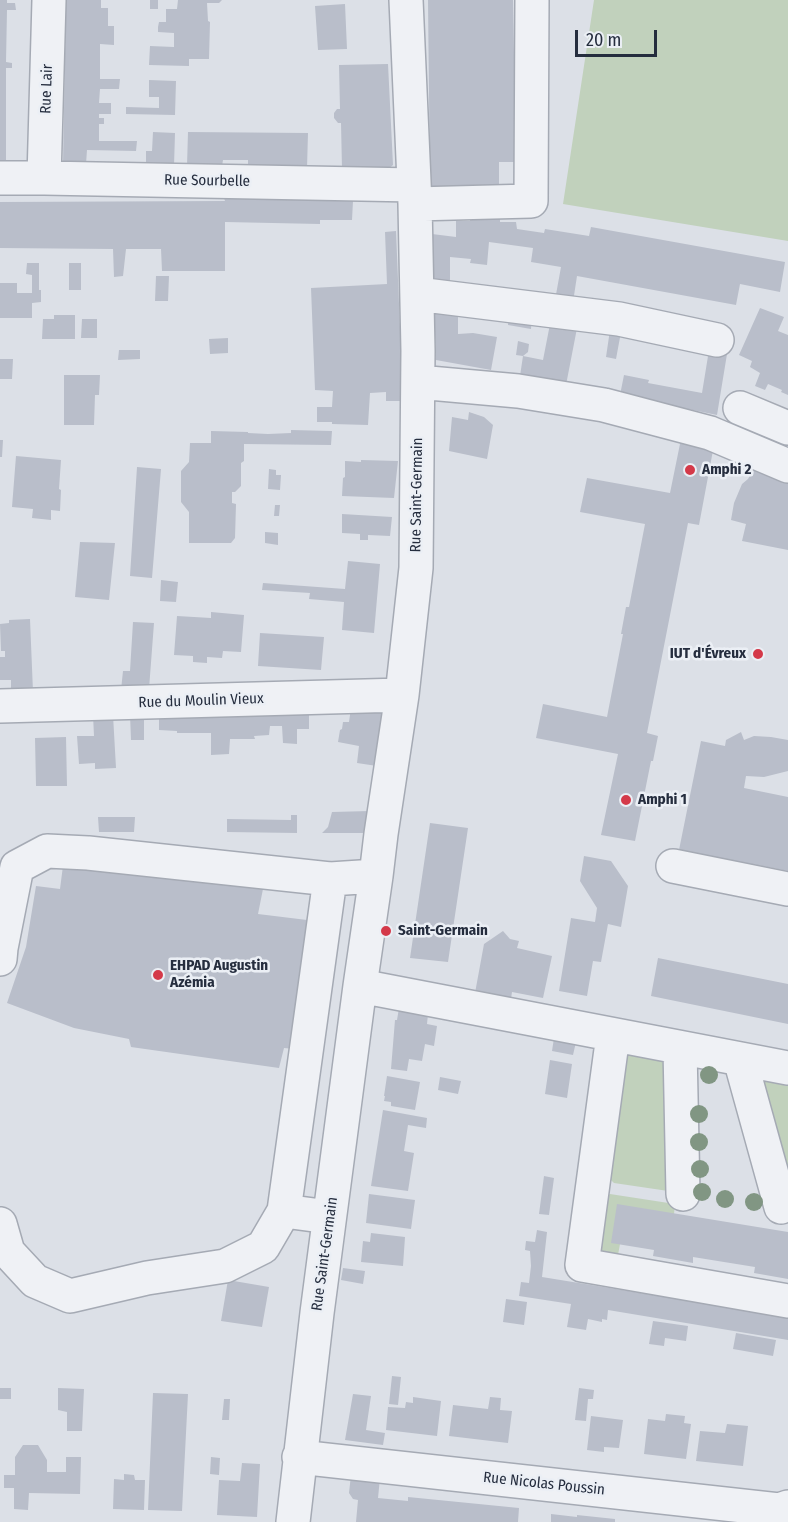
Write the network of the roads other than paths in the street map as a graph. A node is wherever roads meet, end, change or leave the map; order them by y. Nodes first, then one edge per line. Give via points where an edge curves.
1 (49, 0) edge
2 (406, 0) edge
3 (532, 0) edge
4 (0, 178) edge
5 (44, 178) junction
6 (414, 195) junction
7 (417, 294) junction
8 (717, 340) dead end
9 (418, 382) junction
10 (740, 408) dead end
11 (788, 428) edge
12 (788, 466) edge
13 (402, 695) junction
14 (0, 706) edge
15 (673, 866) dead end
16 (376, 876) junction
17 (330, 879) junction
18 (788, 889) edge
19 (0, 958) edge
20 (360, 986) junction
21 (613, 1035) junction
22 (680, 1048) junction
23 (740, 1059) junction
24 (788, 1068) edge
25 (683, 1194) dead end
26 (781, 1207) dead end
27 (284, 1211) junction
28 (329, 1217) junction
29 (0, 1224) edge
30 (788, 1300) edge
31 (299, 1457) junction
32 (788, 1507) edge
33 (292, 1522) edge

1 - 5 street, Rue Lair
2 - 6 street, Rue Saint-Germain
3 - 6 street, Rue Sourbelle via 531,201
4 - 5 street, Rue Sourbelle
5 - 6 street, Rue Sourbelle
6 - 7 street, Rue Saint-Germain
7 - 8 street via 618,319
7 - 9 street, Rue Saint-Germain
9 - 12 street via 604,405 710,433
9 - 13 street, Rue Saint-Germain via 416,568
10 - 11 street
13 - 14 street, Rue du Moulin Vieux
13 - 16 street, Rue Saint-Germain
15 - 18 street
16 - 17 street
16 - 20 street, Rue Saint-Germain
17 - 19 street via 88,852 46,851 17,867
17 - 27 street
20 - 21 street
20 - 28 street, Rue Saint-Germain
21 - 22 street
21 - 30 street via 582,1264
22 - 23 street
22 - 25 street
23 - 24 street
23 - 26 street
27 - 28 street
27 - 29 street via 263,1247 225,1266 147,1278 70,1296 35,1281 8,1252
28 - 31 street, Rue Saint-Germain
31 - 32 street, Rue Nicolas Poussin via 779,1510
31 - 33 street, Rue Saint-Germain

